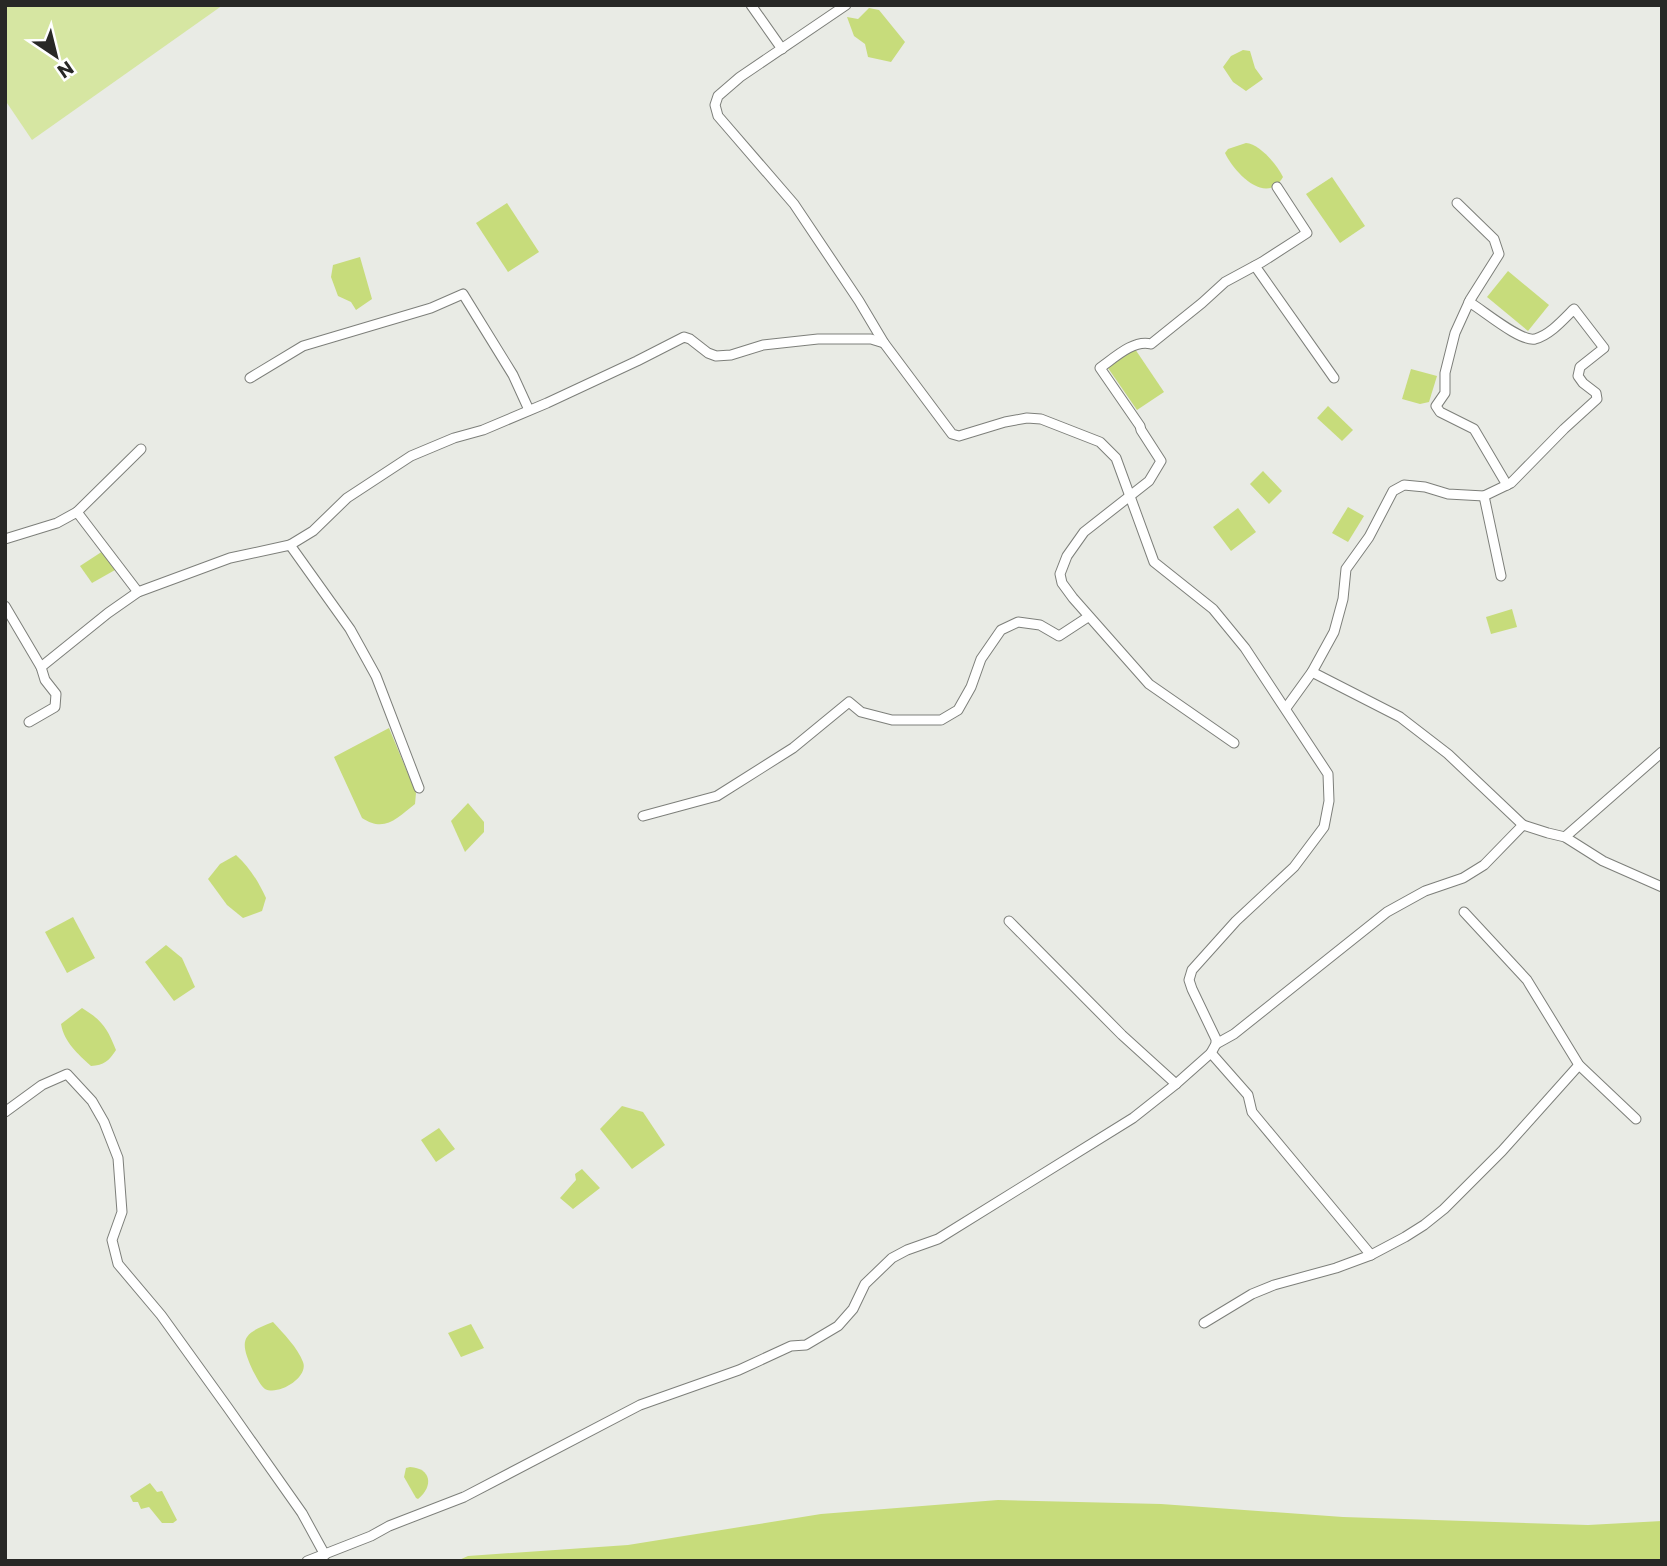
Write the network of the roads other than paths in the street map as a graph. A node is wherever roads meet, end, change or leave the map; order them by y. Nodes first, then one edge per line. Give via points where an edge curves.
1 (751, 5) edge
2 (846, 5) edge
3 (782, 49) junction
4 (1278, 187) dead end
5 (1457, 203) dead end
6 (1255, 266) junction
7 (1469, 302) junction
8 (884, 344) junction
9 (250, 378) dead end
10 (1334, 378) dead end
11 (529, 410) junction
12 (141, 449) dead end
13 (1507, 485) junction
14 (1484, 496) junction
15 (1130, 497) junction
16 (77, 512) junction
17 (5, 539) edge
18 (290, 545) junction
19 (1501, 576) dead end
20 (138, 592) junction
21 (5, 606) edge
22 (1088, 617) junction
23 (41, 667) junction
24 (1312, 672) junction
25 (1286, 708) junction
26 (29, 722) dead end
27 (1234, 743) dead end
28 (1662, 752) edge
29 (419, 788) dead end
30 (643, 816) dead end
31 (1523, 825) junction
32 (1565, 837) junction
33 (1662, 887) edge
34 (1464, 912) dead end
35 (1009, 921) dead end
36 (1214, 1048) junction
37 (1580, 1065) junction
38 (1176, 1084) junction
39 (5, 1112) edge
40 (1636, 1119) dead end
41 (1371, 1255) junction
42 (1204, 1323) dead end
43 (325, 1555) junction
44 (307, 1561) edge

1 - 3 street
2 - 3 street
3 - 8 street via 719,96 715,105 718,116 794,204
4 - 6 street via 1307,233
5 - 7 street via 1494,239 1499,254
6 - 10 street
6 - 15 street via 1225,282 1151,344 1131,347 1100,368 1161,461 1149,481
7 - 13 street via 1455,333 1445,393 1436,406 1474,429
7 - 13 street via 1510,330 1535,339 1574,309 1604,348 1580,367 1577,376 1597,399
8 - 11 street via 871,339 818,339 716,356 684,337
8 - 15 street via 952,434 959,436 1017,419 1041,419 1100,442 1116,458
9 - 11 street via 303,346 463,294
11 - 18 street via 411,456 346,498 313,531
12 - 16 street
13 - 14 street
14 - 19 street
14 - 24 street via 1404,485 1393,491 1346,569 1334,632
15 - 22 street via 1084,533 1060,574
15 - 25 street via 1154,562 1213,610
16 - 17 street
16 - 20 street
18 - 20 street via 230,558
18 - 29 street via 350,629 376,676
20 - 23 street
21 - 23 street
22 - 27 street via 1149,684
22 - 30 street via 1059,636 1040,625 1018,622 1002,630 981,659 958,710 941,719 892,720 861,712 849,702 793,748 718,796
23 - 26 street via 56,694 55,708
24 - 25 street
24 - 31 street via 1400,717 1448,754
25 - 36 street via 1328,774 1324,827 1294,867 1192,970 1189,980 1216,1039
28 - 32 street
31 - 32 street
31 - 36 street via 1484,865 1387,912
32 - 33 street via 1603,861
34 - 37 street via 1527,980
35 - 38 street
36 - 38 street
36 - 41 street via 1248,1095 1252,1112
37 - 40 street
37 - 41 street via 1444,1209
38 - 43 street via 1133,1118 939,1239 892,1258 865,1284 838,1326 806,1345 791,1346 639,1405 464,1497
39 - 43 street via 42,1085 67,1074 92,1101 118,1158 122,1212 112,1240 118,1264 162,1315 302,1513
41 - 42 street via 1273,1285
43 - 44 street

